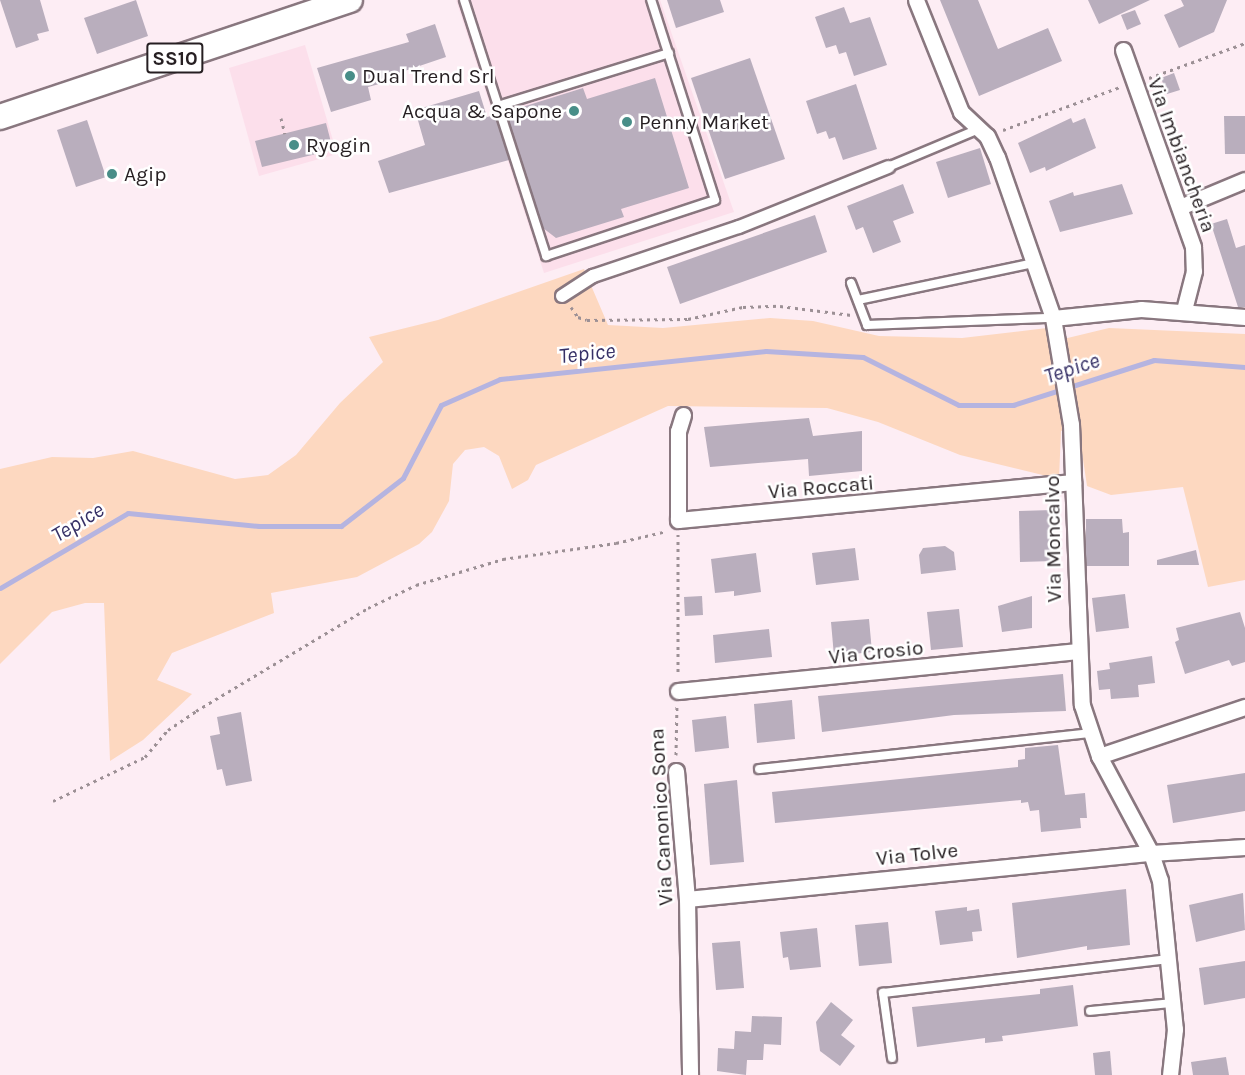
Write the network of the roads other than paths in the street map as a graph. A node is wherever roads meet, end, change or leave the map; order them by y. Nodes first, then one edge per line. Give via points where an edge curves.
1 (350, 0) edge
2 (464, 0) edge
3 (651, 0) edge
4 (915, 0) edge
5 (1123, 50) dead end
6 (669, 53) junction
7 (498, 106) junction
8 (0, 117) edge
9 (983, 133) junction
10 (888, 167) joint
11 (1245, 180) edge
12 (1180, 207) junction
13 (1033, 263) junction
14 (851, 283) dead end
15 (562, 296) road end
16 (858, 300) junction
17 (1184, 310) junction
18 (1245, 317) edge
19 (1054, 324) junction
20 (683, 415) dead end
21 (1073, 483) junction
22 (1078, 651) junction
23 (678, 691) road end
24 (1245, 707) edge
25 (1090, 733) junction
26 (1099, 756) junction
27 (759, 768) dead end
28 (676, 771) road end
29 (1245, 847) edge
30 (1151, 853) junction
31 (687, 899) junction
32 (1167, 959) junction
33 (1172, 1003) junction
34 (1090, 1011) dead end
35 (892, 1058) dead end
36 (690, 1075) edge
37 (1170, 1075) edge

1 - 8 main road, SS10
2 - 7 lane
3 - 6 lane
4 - 9 street, Via Moncalvo via 961,112
5 - 12 street, Via Imbiancheria
6 - 7 lane
6 - 7 lane via 715,200 546,256
9 - 10 lane
9 - 13 street, Via Moncalvo
10 - 15 street via 739,227 593,276
11 - 12 street
12 - 17 street, Via Imbiancheria via 1193,247 1194,271
13 - 16 lane
13 - 19 street, Via Moncalvo
14 - 16 lane
16 - 19 lane via 867,325
17 - 18 street
17 - 19 street via 1141,309
19 - 21 street, Via Moncalvo via 1071,424
20 - 21 street, Via Roccati via 678,431 678,520
21 - 22 street, Via Moncalvo
22 - 23 street, Via Crosio
22 - 25 street, Via Moncalvo via 1082,705
24 - 26 street
25 - 26 street, Via Moncalvo
25 - 27 lane
26 - 30 street, Via Moncalvo
28 - 31 street, Via Canonico Sona
29 - 30 street, Via Tolve
30 - 31 street, Via Tolve
30 - 32 street, Via Moncalvo via 1160,880
31 - 36 street, Via Canonico Sona
32 - 33 street, Via Moncalvo
32 - 35 lane via 883,993
33 - 34 lane
33 - 37 street, Via Moncalvo via 1175,1029

